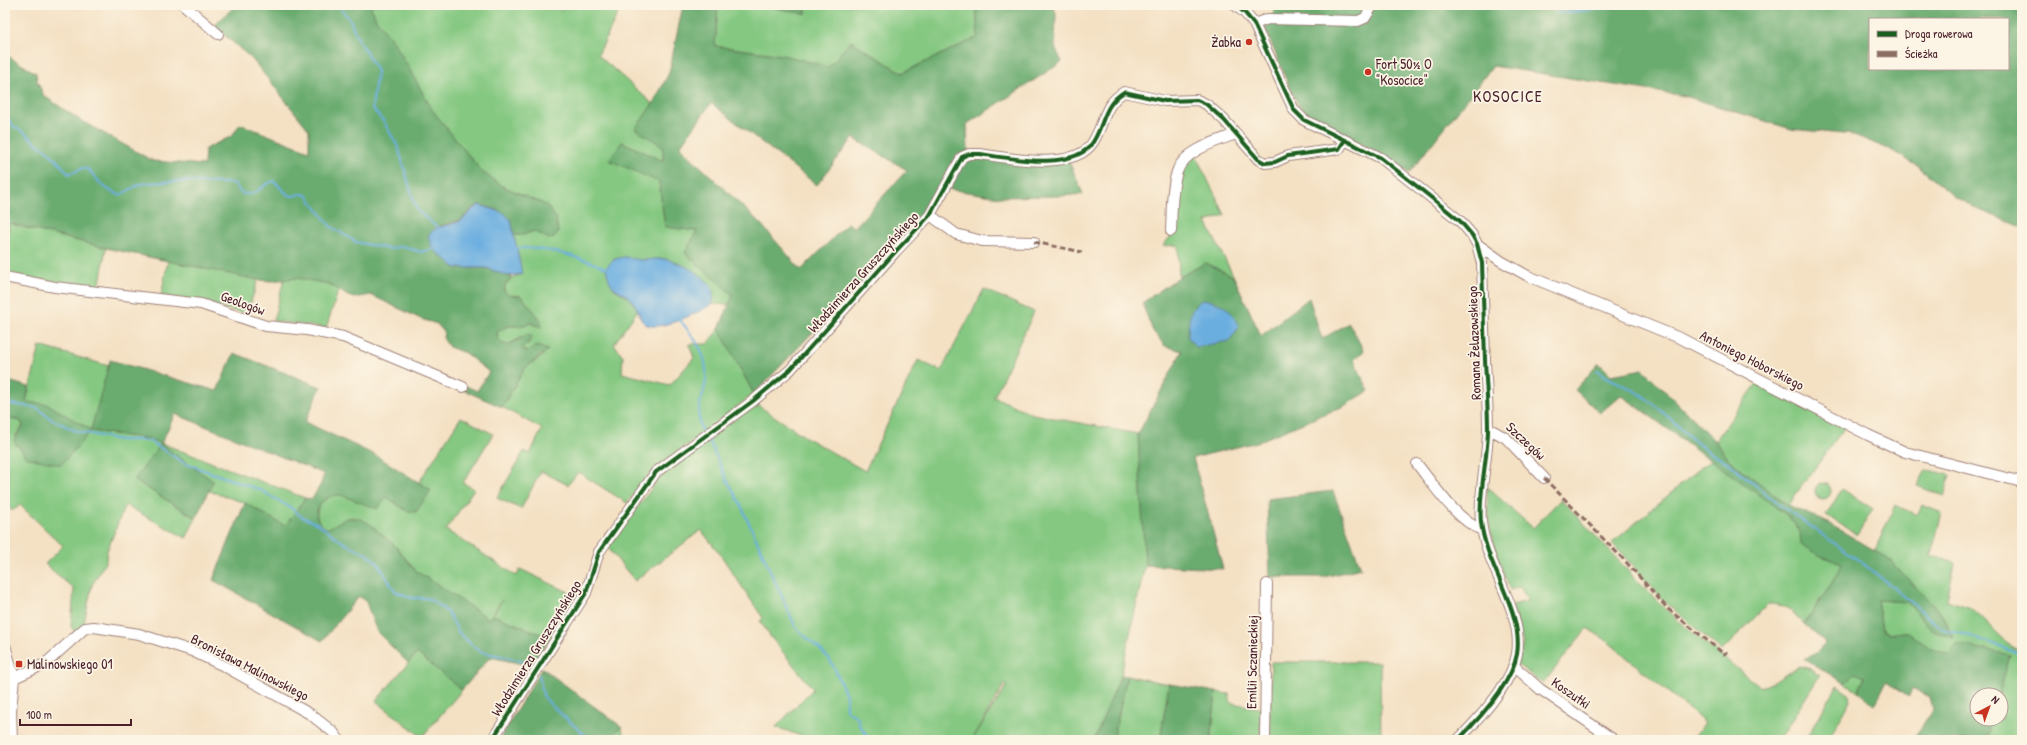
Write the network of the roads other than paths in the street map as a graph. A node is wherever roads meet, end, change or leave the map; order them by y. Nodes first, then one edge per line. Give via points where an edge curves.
1 (184, 5) edge
2 (1235, 5) edge
3 (1373, 5) edge
4 (1254, 24) junction
5 (218, 34) dead end
6 (1236, 134) junction
7 (1344, 141) junction
8 (930, 215) junction
9 (1171, 231) dead end
10 (1034, 242) dead end
11 (1477, 244) junction
12 (5, 277) edge
13 (463, 387) dead end
14 (1488, 428) junction
15 (1416, 464) dead end
16 (1544, 478) dead end
17 (2022, 482) edge
18 (1482, 530) junction
19 (1267, 584) dead end
20 (5, 645) edge
21 (1514, 666) junction
22 (14, 678) junction
23 (12, 740) edge
24 (339, 740) edge
25 (492, 740) edge
26 (1265, 740) edge
27 (1458, 740) edge
28 (1614, 740) edge

1 - 5 street
2 - 4 street, Romana Żelazowskiego
3 - 4 street via 1365,18 1358,22 1268,19
4 - 7 street, Romana Żelazowskiego via 1294,110 1304,120
6 - 7 street, Włodzimierza Gruszczyńskiego via 1258,159 1265,163 1288,156 1339,149
6 - 8 street, Włodzimierza Gruszczyńskiego via 1213,109 1197,100 1165,100 1124,92 1111,102 1092,143 1071,157 1046,162 980,154 962,157
6 - 9 street via 1199,149 1186,158 1177,170
7 - 11 street, Romana Żelazowskiego via 1387,163 1460,221
8 - 10 street via 956,234 982,241
8 - 25 street, Włodzimierza Gruszczyńskiego via 790,370 753,401 656,472 599,552 586,593
11 - 14 street, Romana Żelazowskiego via 1482,263
11 - 17 street, Antoniego Hoborskiego via 1528,276 1682,339 1868,436 1905,452
12 - 13 street, Geologów via 55,287 201,304 266,326 343,337
14 - 16 street, Szczegów via 1506,438
14 - 18 street, Romana Żelazowskiego via 1480,519
15 - 18 street via 1462,517
18 - 21 street, Romana Żelazowskiego via 1518,628 1519,640
19 - 26 street, Emilii Sczanieckiej
20 - 22 street
21 - 27 street, Romana Żelazowskiego via 1481,717
21 - 28 street, Koszutki via 1540,689
22 - 23 street
22 - 24 street, Bronisława Malinowskiego via 45,664 85,628 139,634 179,646 224,666 310,714

